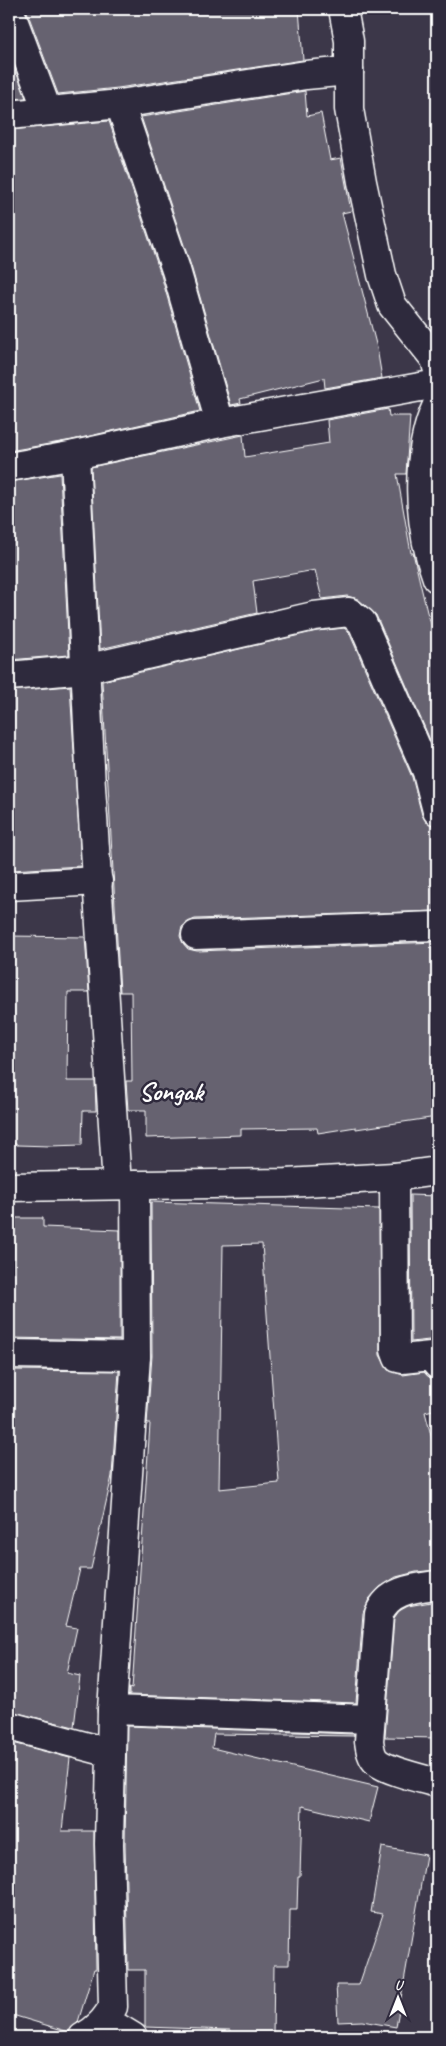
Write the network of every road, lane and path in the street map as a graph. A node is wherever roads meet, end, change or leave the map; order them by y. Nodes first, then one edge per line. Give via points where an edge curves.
1 (9, 9) edge
2 (343, 9) edge
3 (349, 71) junction
4 (120, 104) junction
5 (47, 110) junction
6 (9, 115) edge
7 (437, 367) edge
8 (437, 384) edge
9 (437, 405) edge
10 (220, 423) junction
11 (75, 456) junction
12 (9, 467) edge
13 (437, 578) edge
14 (85, 669) junction
15 (9, 676) edge
16 (437, 811) edge
17 (98, 881) junction
18 (9, 886) edge
19 (437, 926) edge
20 (196, 935) dead end
21 (437, 1171) edge
22 (394, 1177) junction
23 (126, 1185) junction
24 (9, 1187) edge
25 (9, 1354) edge
26 (136, 1356) junction
27 (437, 1364) edge
28 (437, 1585) edge
29 (112, 1710) junction
30 (370, 1720) junction
31 (9, 1726) edge
32 (111, 1753) junction
33 (437, 1783) edge
34 (105, 2020) junction
35 (82, 2037) edge
36 (133, 2037) edge

1 - 5 street
2 - 3 street via 349,41
3 - 4 street
3 - 7 street via 349,109 382,276 392,305 435,359
4 - 5 street
4 - 10 street via 176,270
5 - 6 street
8 - 10 street
9 - 13 street via 424,450 422,492 423,526
10 - 11 street
11 - 12 street
11 - 14 street
14 - 15 street
14 - 16 street via 314,616 349,612 362,622 427,772
14 - 17 street
17 - 18 street
17 - 23 street
19 - 20 street
21 - 22 street
22 - 23 street via 286,1183
22 - 27 street via 395,1350 398,1358 430,1356
23 - 24 street
23 - 26 street
25 - 26 street
26 - 29 street
28 - 30 street via 399,1593 382,1606
29 - 30 street
29 - 32 street
30 - 33 street via 369,1741 377,1762
31 - 32 street
32 - 34 street via 109,1844 114,2007
34 - 35 street via 93,2032
34 - 36 street

